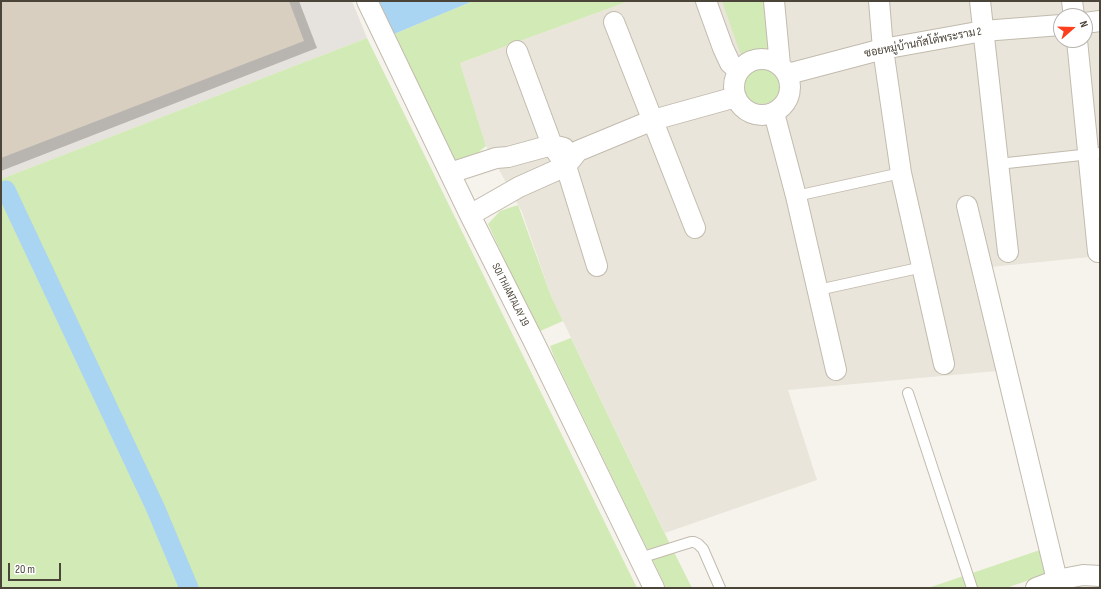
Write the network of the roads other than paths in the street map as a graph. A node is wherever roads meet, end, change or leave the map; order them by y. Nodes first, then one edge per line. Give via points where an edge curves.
1 (367, 1) edge
2 (706, 1) edge
3 (774, 1) edge
4 (878, 1) edge
5 (980, 1) edge
6 (614, 22) dead end
7 (1053, 26) edge
8 (983, 31) junction
9 (1078, 48) edge
10 (883, 49) junction
11 (517, 50) dead end
12 (784, 70) junction
13 (739, 72) junction
14 (736, 96) junction
15 (774, 113) junction
16 (653, 120) junction
17 (552, 145) junction
18 (578, 151) junction
19 (1094, 154) edge
20 (508, 157) junction
21 (998, 164) junction
22 (566, 166) junction
23 (901, 172) junction
24 (450, 173) junction
25 (519, 187) junction
26 (796, 196) junction
27 (967, 206) dead end
28 (470, 215) junction
29 (695, 228) dead end
30 (1008, 252) dead end
31 (1098, 252) dead end
32 (597, 266) dead end
33 (923, 267) junction
34 (818, 290) junction
35 (944, 364) dead end
36 (836, 370) dead end
37 (908, 393) dead end
38 (640, 558) junction
39 (1100, 576) edge
40 (1057, 580) junction
41 (654, 588) edge
42 (720, 588) edge
43 (972, 588) edge
44 (1036, 588) edge

1 - 24 street, SOI THIANTALAY 19
2 - 13 street via 723,48 730,63
3 - 12 street
4 - 10 street
5 - 8 street
6 - 16 street
7 - 8 street, ซอยหมู่บ้านกัสโต้พระราม 2
8 - 10 street, ซอยหมู่บ้านกัสโต้พระราม 2
8 - 21 street
9 - 19 street
10 - 12 street, ซอยหมู่บ้านกัสโต้พระราม 2
10 - 23 street
11 - 17 street
12 - 13 street via 774,61 758,59 744,66
12 - 15 street via 790,83 790,92 782,108
13 - 14 street via 734,88
14 - 15 street via 740,105 747,111 765,116
14 - 16 street
15 - 26 street
16 - 18 street
16 - 29 street
17 - 18 street
17 - 20 street
17 - 22 street
18 - 22 street
19 - 21 lane
19 - 31 street
20 - 24 street via 496,158
20 - 25 street
21 - 30 street
22 - 25 street
22 - 32 street
23 - 26 lane
23 - 33 street
24 - 28 street, SOI THIANTALAY 19
25 - 28 street
26 - 34 street
27 - 40 street
28 - 38 street, SOI THIANTALAY 19
33 - 34 lane
33 - 35 street
34 - 36 street
37 - 43 lane
38 - 41 street, SOI THIANTALAY 19
38 - 42 lane via 694,542 703,549
39 - 40 street via 1082,575
40 - 44 street

